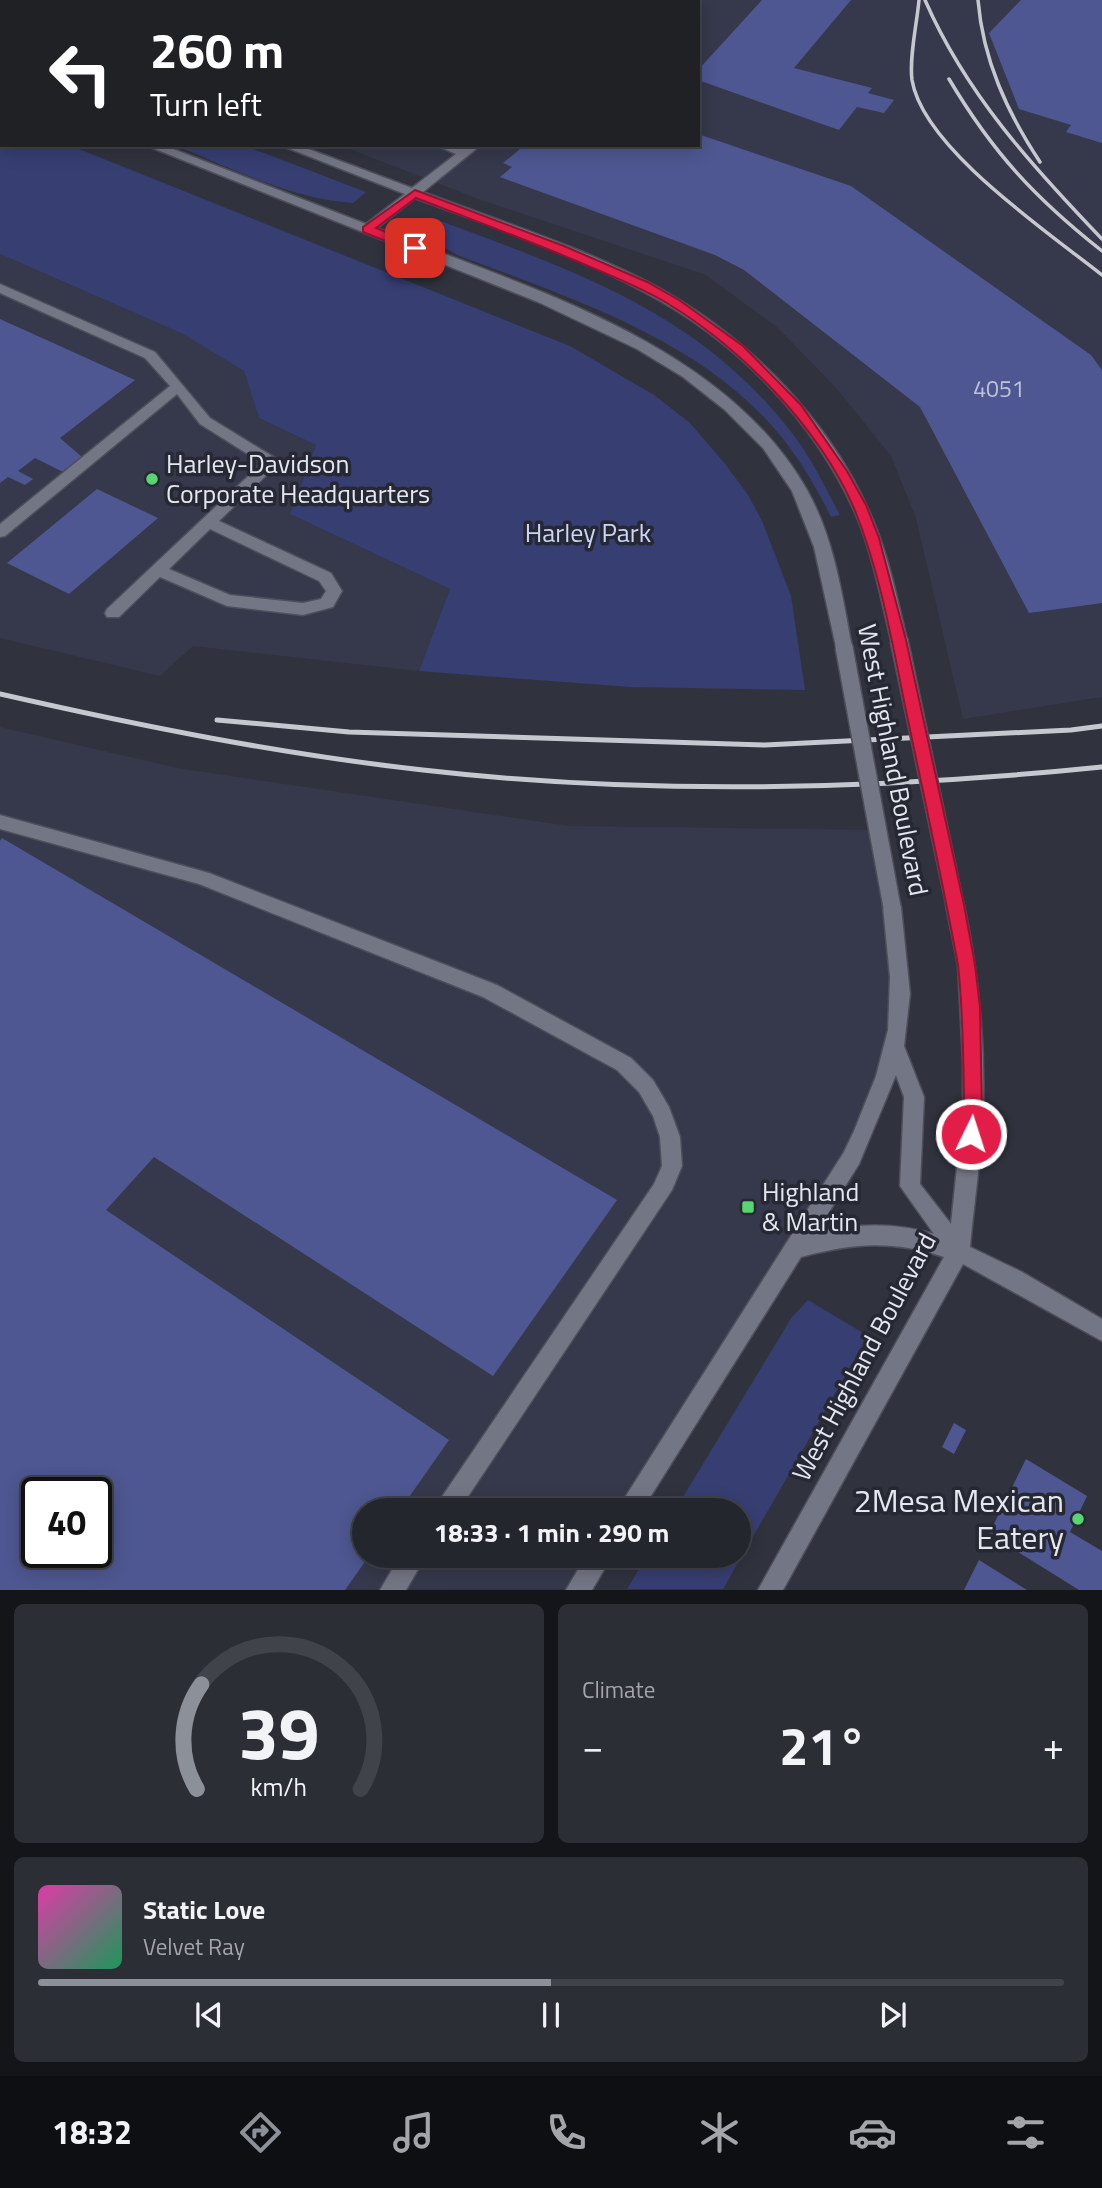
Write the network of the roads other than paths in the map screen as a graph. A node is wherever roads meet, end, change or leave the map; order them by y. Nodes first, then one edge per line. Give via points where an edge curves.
1 (156, 147) edge
2 (291, 147) edge
3 (470, 149) edge
4 (415, 193) junction
5 (368, 229) junction
6 (0, 288) edge
7 (178, 386) junction
8 (208, 522) junction
9 (0, 532) edge
10 (158, 570) junction
11 (113, 613) dead end
12 (0, 822) edge
13 (894, 1045) junction
14 (796, 1248) junction
15 (958, 1251) junction
16 (1102, 1331) edge
17 (453, 1498) edge
18 (637, 1498) edge
19 (406, 1568) edge
20 (592, 1568) edge
21 (392, 1590) edge
22 (578, 1590) edge
23 (770, 1590) edge

1 - 5 street, West Highland Boulevard
2 - 4 street, West Highland Boulevard
3 - 4 street
4 - 5 street
4 - 15 street, West Highland Boulevard, bridge via 571,254 675,303 738,349 796,408 820,438 859,505 899,640 968,976 973,1110
5 - 13 street, West Highland Boulevard, bridge via 616,332 680,368 740,416 798,489 826,557 892,907 900,985
6 - 7 street via 150,355
7 - 8 street via 205,421 272,462
7 - 9 street
8 - 10 street
8 - 10 street via 325,577 334,591 327,603 303,609 227,600
10 - 11 street
12 - 17 street via 203,878 490,991 624,1064 646,1086 670,1137 672,1166 662,1190
13 - 14 street, West Highland Boulevard via 852,1158
13 - 15 street via 914,1097 910,1186
14 - 15 street via 855,1235 895,1235
14 - 18 street, West Highland Boulevard
15 - 16 street
15 - 23 street, West Highland Boulevard
19 - 21 street
20 - 22 street

